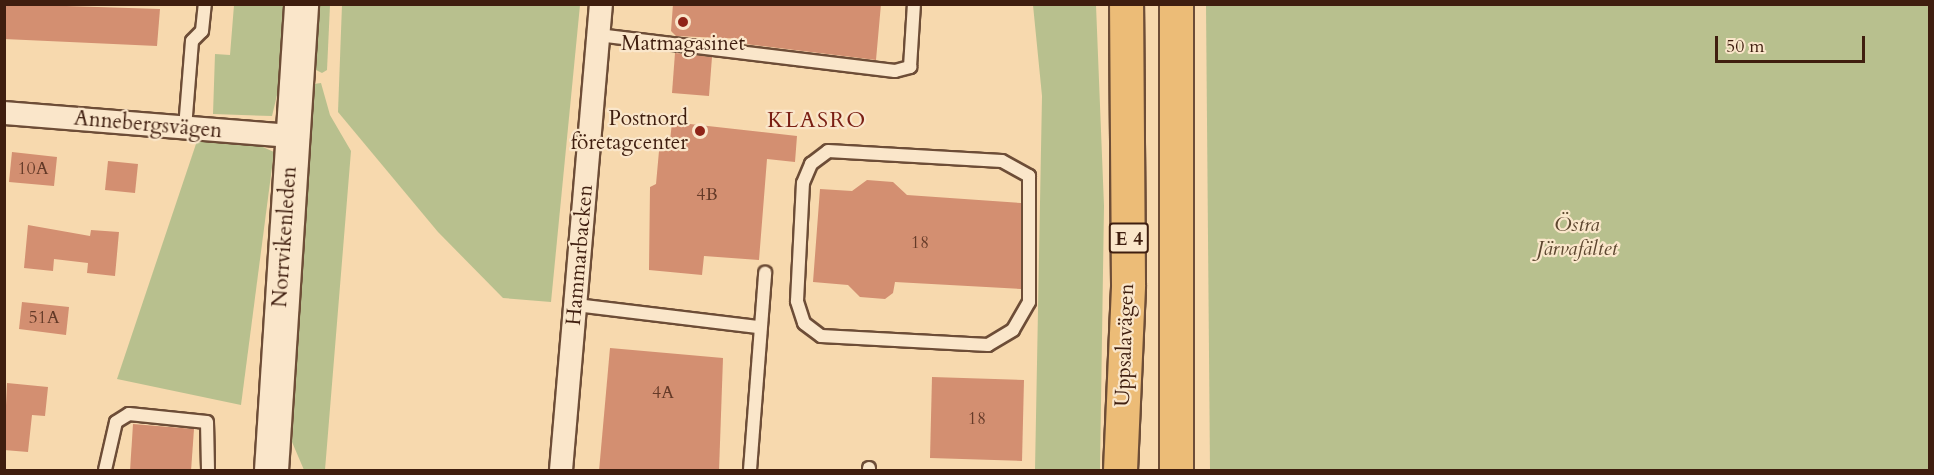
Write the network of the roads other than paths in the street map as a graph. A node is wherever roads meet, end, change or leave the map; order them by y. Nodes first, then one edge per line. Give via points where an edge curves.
1 (205, 4) edge
2 (301, 4) edge
3 (601, 4) edge
4 (914, 4) edge
5 (1126, 4) edge
6 (1176, 4) edge
7 (598, 35) junction
8 (4, 113) edge
9 (185, 128) junction
10 (292, 136) junction
11 (765, 273) dead end
12 (576, 305) junction
13 (758, 327) junction
14 (901, 340) joint
15 (105, 471) edge
16 (208, 471) edge
17 (271, 471) edge
18 (561, 471) edge
19 (750, 471) edge
20 (1120, 471) edge
21 (1176, 471) edge

1 - 9 lane via 202,31 192,41
2 - 10 main road, Norrvikenleden
3 - 7 street, Hammarbacken
4 - 7 lane via 910,67 895,71
5 - 20 highway, Uppsalavägen / E 4 via 1128,284
6 - 21 highway, E 4
7 - 12 street, Hammarbacken
8 - 9 street, Annebergsvägen
9 - 10 street, Annebergsvägen
10 - 17 main road, Norrvikenleden
11 - 13 lane
12 - 13 lane
12 - 18 street, Hammarbacken
13 - 19 lane
14 - 14 lane via 988,345 1013,330 1029,302 1029,176 1002,161 828,150 811,164 803,183 797,289 804,323 821,336
15 - 16 lane via 116,422 129,414 207,422

